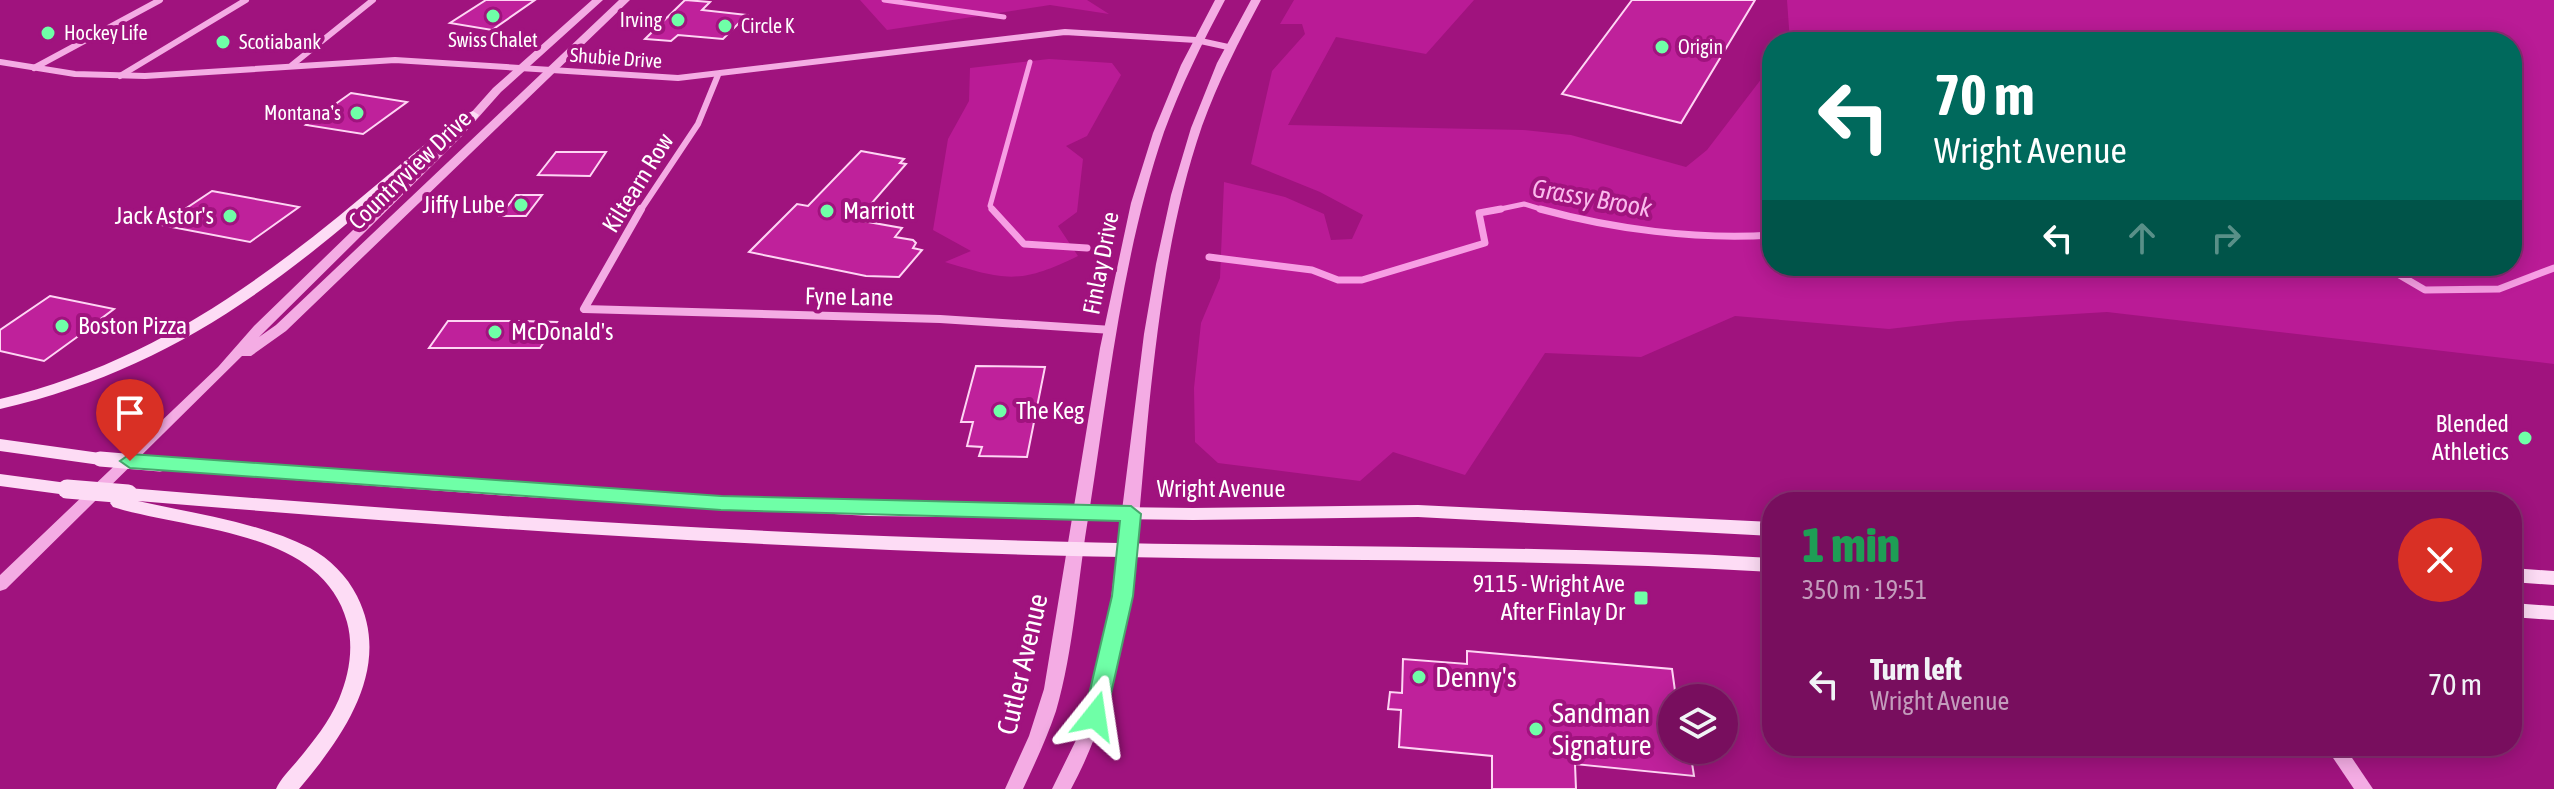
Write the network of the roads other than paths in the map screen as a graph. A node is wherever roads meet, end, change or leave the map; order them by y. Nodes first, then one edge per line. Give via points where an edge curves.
1 (160, 0) edge
2 (246, 0) edge
3 (373, 0) edge
4 (598, 0) edge
5 (625, 0) edge
6 (1220, 0) edge
7 (1256, 0) edge
8 (1196, 40) junction
9 (1228, 47) junction
10 (0, 62) edge
11 (292, 65) junction
12 (522, 67) junction
13 (34, 68) junction
14 (550, 70) junction
15 (718, 75) junction
16 (119, 76) junction
17 (473, 115) junction
18 (584, 309) joint
19 (1112, 330) junction
20 (223, 370) junction
21 (0, 404) edge
22 (0, 445) edge
23 (0, 480) edge
24 (124, 498) junction
25 (1083, 513) junction
26 (1131, 514) junction
27 (1762, 528) edge
28 (1075, 549) junction
29 (1126, 550) junction
30 (1762, 564) edge
31 (2522, 576) edge
32 (2554, 578) edge
33 (0, 585) edge
34 (2522, 611) edge
35 (2554, 613) edge
36 (2341, 756) edge
37 (286, 789) edge
38 (1014, 789) edge
39 (1061, 789) edge
40 (2364, 789) edge

1 - 13 street
2 - 16 street
3 - 11 street
4 - 12 street, Countryview Drive
5 - 14 street, Countryview Drive
6 - 8 street, Finlay Drive
7 - 9 street
8 - 9 street, Shubie Drive
8 - 15 street, Shubie Drive via 1065,32
8 - 19 street, Finlay Drive via 1170,97 1144,179
9 - 26 street via 1194,136 1166,235
10 - 13 street, Shubie Drive
11 - 12 street, Shubie Drive via 395,60
11 - 16 street, Shubie Drive
12 - 14 street, Shubie Drive
12 - 17 street, Countryview Drive
13 - 16 street, Shubie Drive
14 - 15 street, Shubie Drive via 643,78
14 - 20 street, Countryview Drive via 281,328
15 - 18 street, Kiltearn Row via 684,144
17 - 20 street, Countryview Drive
17 - 21 main road via 343,220 162,346 97,377
18 - 19 street, Fyne Lane via 940,319
19 - 25 street, Finlay Drive
20 - 33 street, Countryview Drive
22 - 25 main road, Wright Avenue, bridge via 160,464 721,503
23 - 24 main road, bridge
24 - 28 main road via 699,536
24 - 37 main road via 300,551 348,593 363,654 353,692 320,751
25 - 26 main road, Wright Avenue
25 - 28 street, Finlay Drive
26 - 27 main road, Wright Avenue via 1418,511
26 - 29 street
28 - 29 main road
28 - 38 street, Cutler Avenue via 1042,726
29 - 30 main road via 1529,552
29 - 39 street via 1117,624 1095,716
31 - 32 main road
34 - 35 main road
36 - 40 street

